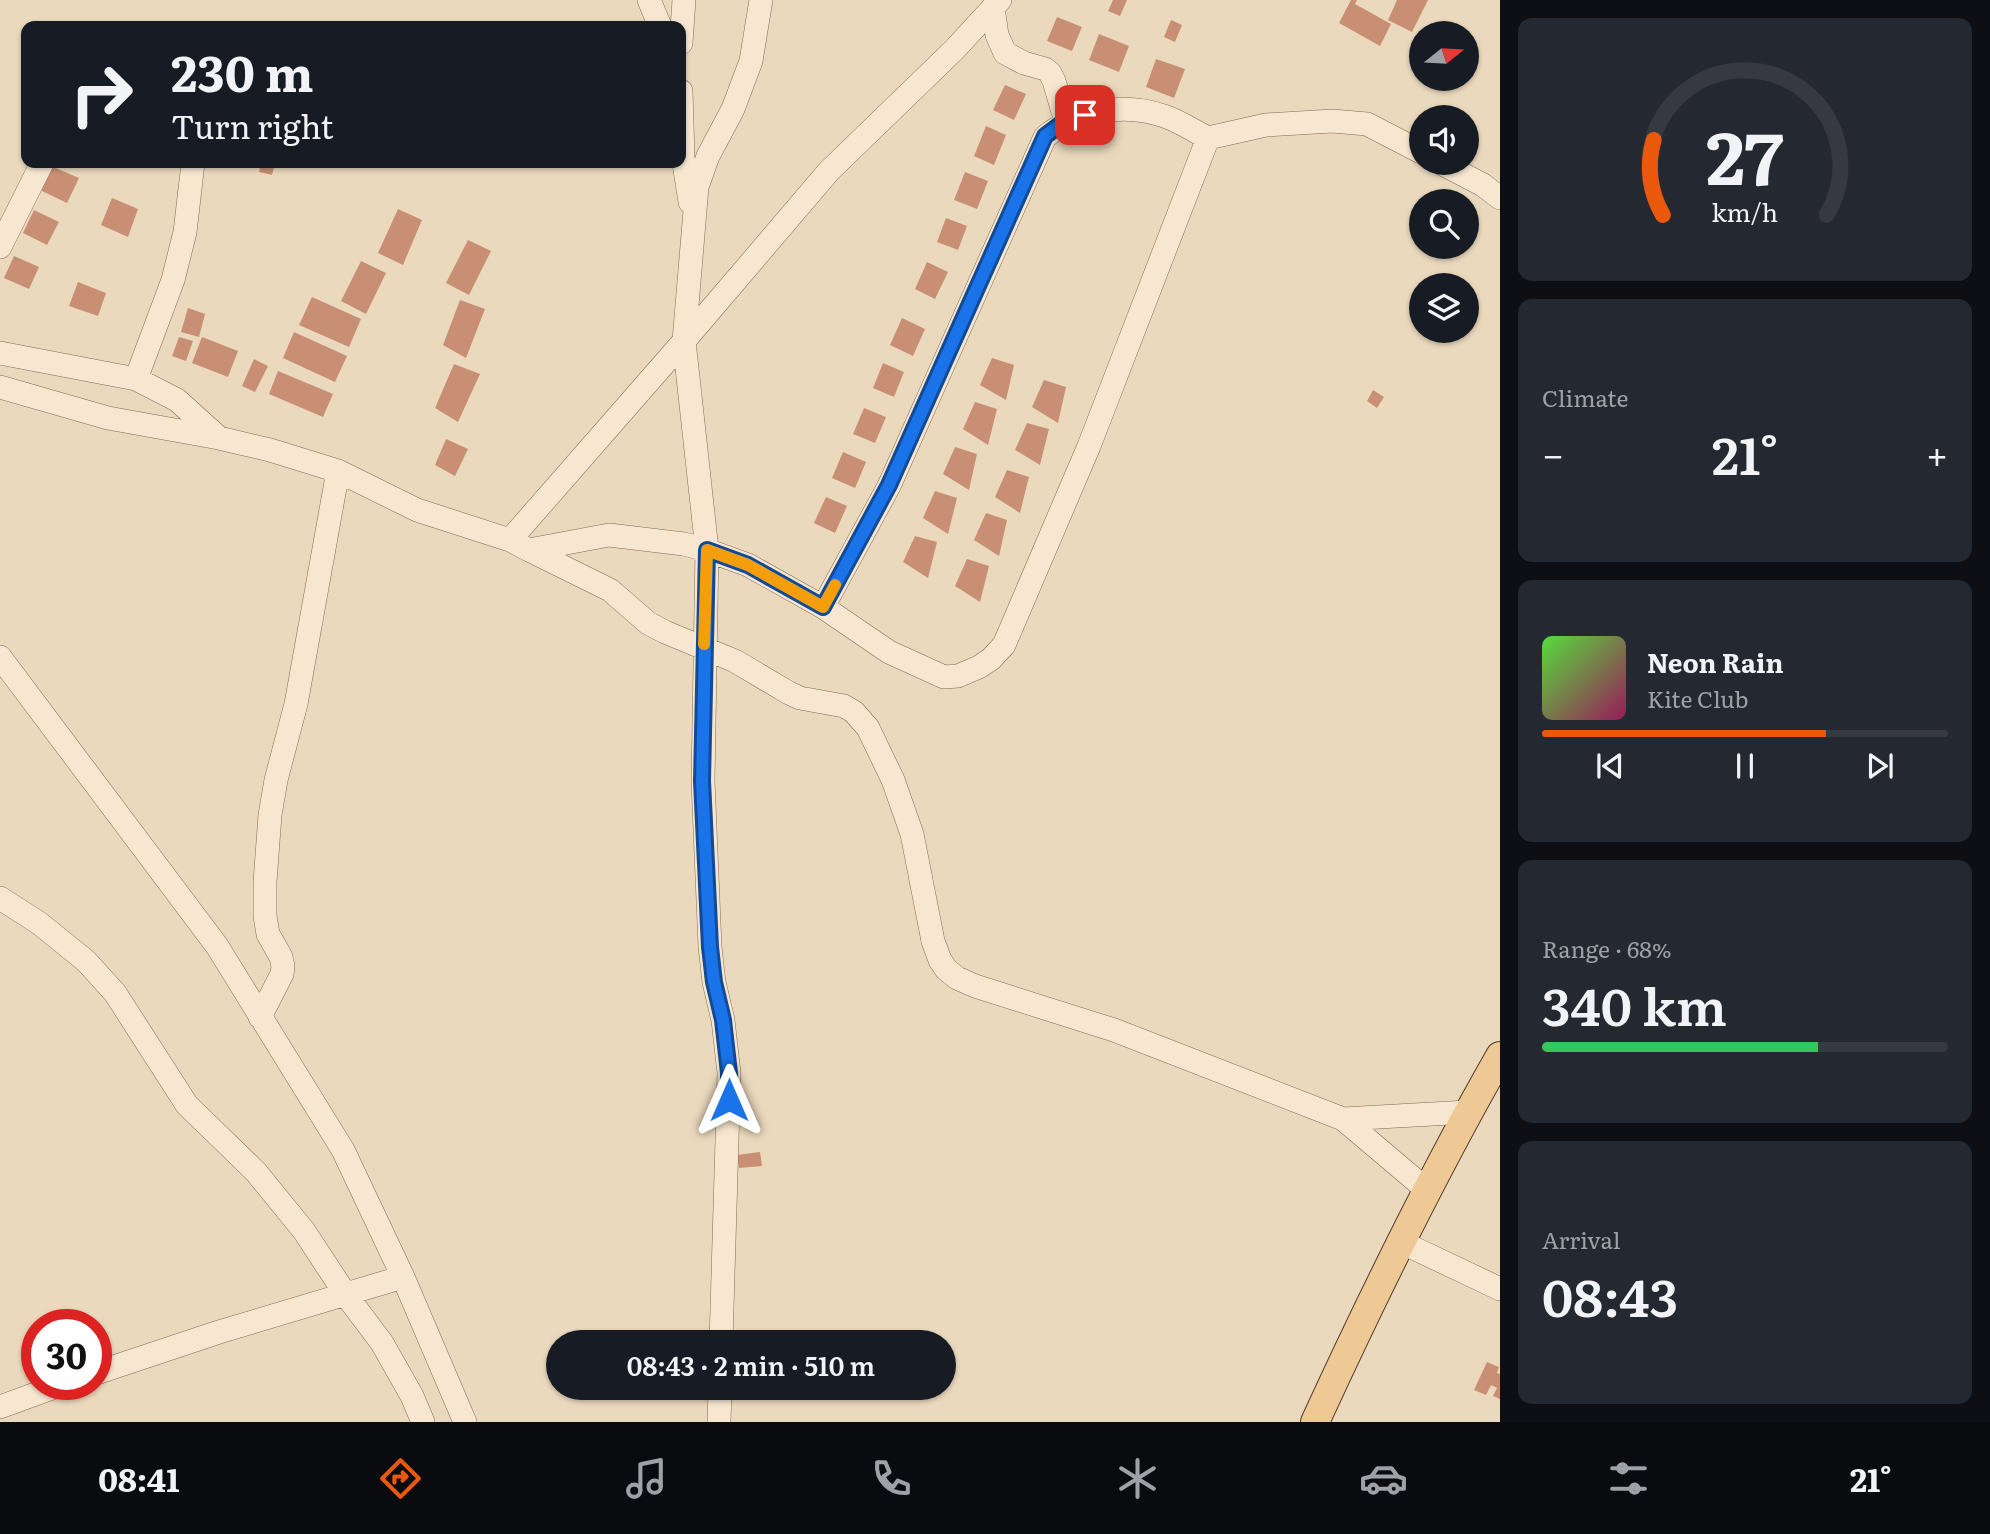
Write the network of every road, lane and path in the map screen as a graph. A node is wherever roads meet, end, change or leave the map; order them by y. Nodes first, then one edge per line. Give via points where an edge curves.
1 (649, 0) edge
2 (684, 0) edge
3 (761, 0) edge
4 (997, 4) edge
5 (658, 21) edge
6 (683, 21) edge
7 (1066, 122) junction
8 (1208, 138) junction
9 (1409, 146) edge
10 (39, 168) edge
11 (192, 168) edge
12 (685, 168) edge
13 (1464, 175) edge
14 (1500, 198) edge
15 (694, 233) junction
16 (0, 247) edge
17 (684, 341) junction
18 (0, 353) edge
19 (136, 379) junction
20 (0, 387) edge
21 (219, 438) junction
22 (338, 471) junction
23 (519, 545) junction
24 (707, 550) junction
25 (823, 607) junction
26 (704, 648) junction
27 (0, 657) edge
28 (0, 898) edge
29 (260, 1017) junction
30 (1500, 1056) edge
31 (1468, 1112) junction
32 (1343, 1119) junction
33 (1427, 1190) junction
34 (1401, 1242) junction
35 (403, 1277) junction
36 (1500, 1289) edge
37 (346, 1294) junction
38 (721, 1330) edge
39 (112, 1368) edge
40 (21, 1399) edge
41 (720, 1400) edge
42 (0, 1407) edge
43 (424, 1422) edge
44 (465, 1422) edge
45 (719, 1422) edge
46 (1315, 1422) edge

1 - 5 street
2 - 6 street
3 - 15 street via 751,61 697,187
4 - 7 street via 997,35 1004,54 1050,73
4 - 17 street via 829,171
7 - 8 street via 1120,108 1164,116
7 - 25 street via 1045,136 889,485
8 - 9 street via 1266,125 1332,121 1367,124
8 - 25 street via 1089,446 1004,645 979,667 944,677 889,652
10 - 16 street
11 - 19 street via 176,268
12 - 15 street
13 - 14 street
15 - 17 street
17 - 23 street
17 - 24 street
18 - 19 street
19 - 21 street via 177,400
20 - 21 street via 108,418
21 - 22 street
22 - 23 street via 417,510
22 - 29 street via 296,704 270,815 265,916 283,966
23 - 24 street via 609,536
23 - 26 street via 610,590 648,623
24 - 25 street via 748,565
24 - 26 street
26 - 32 street via 800,698 844,706 868,728 912,834 933,941 940,960 957,978 1114,1030
26 - 38 street via 702,781 710,947 729,1073
27 - 29 street via 217,946
28 - 37 street via 86,961 115,993 187,1105 256,1172 304,1231
29 - 35 street via 343,1150
30 - 31 main road
31 - 32 street
31 - 33 main road
32 - 33 street
33 - 34 main road
34 - 36 street
34 - 46 main road
35 - 37 street
35 - 44 street
37 - 39 street
37 - 43 street via 382,1343
40 - 42 street
41 - 45 street

